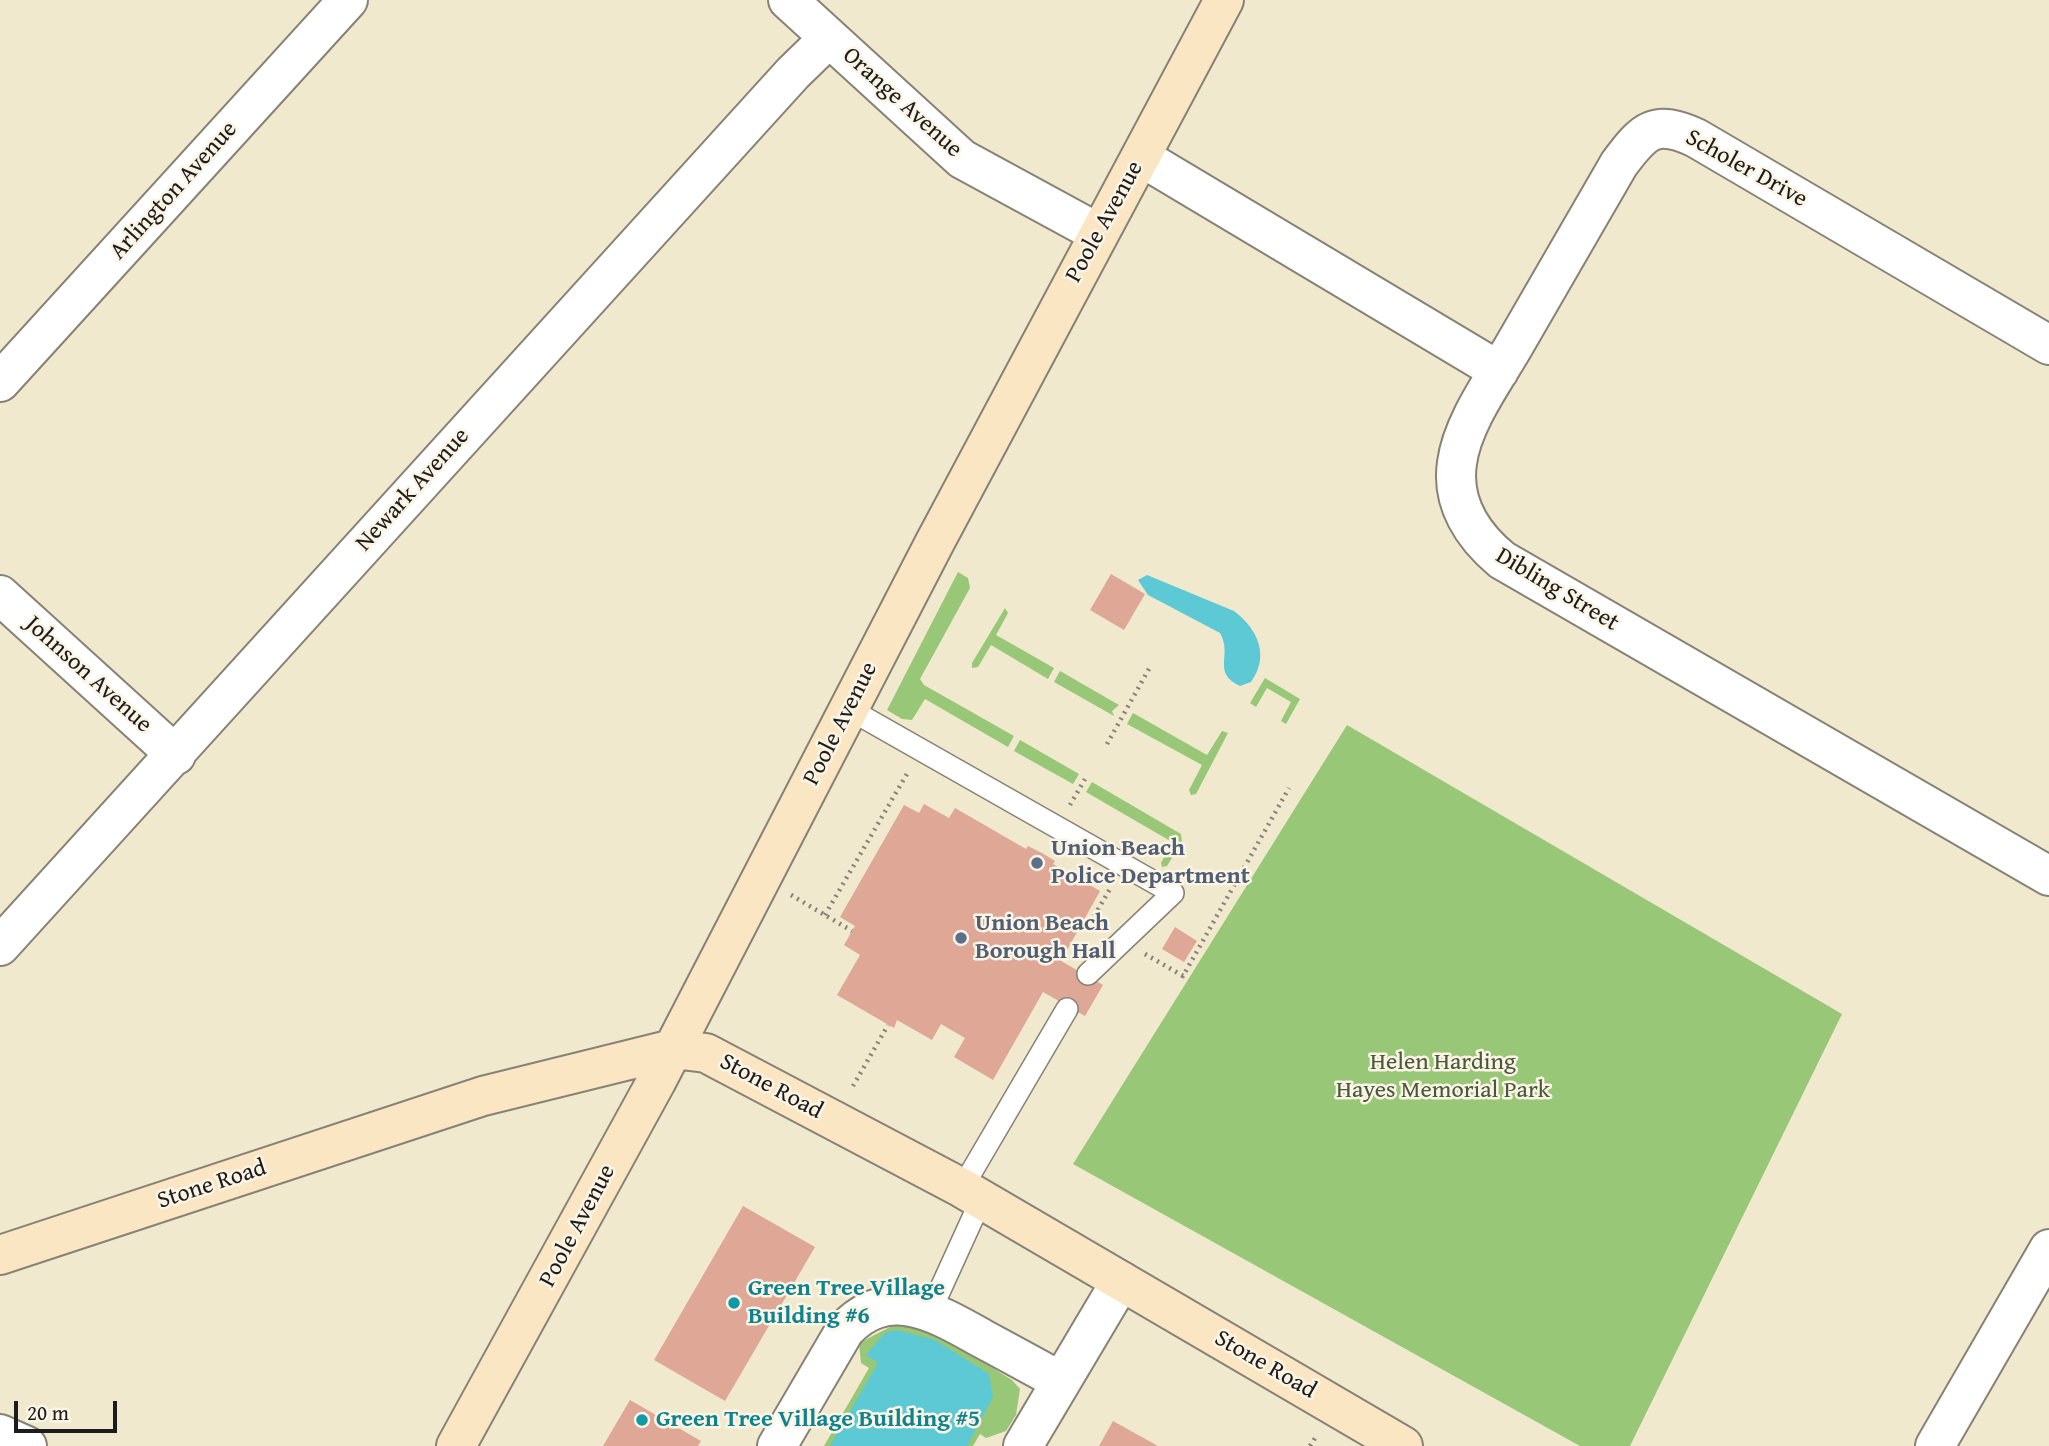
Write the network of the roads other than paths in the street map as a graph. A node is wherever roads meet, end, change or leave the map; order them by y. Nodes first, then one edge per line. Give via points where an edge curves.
1 (348, 0) edge
2 (788, 0) edge
3 (1224, 0) edge
4 (829, 38) junction
5 (1141, 157) junction
6 (1098, 233) junction
7 (2049, 345) edge
8 (1499, 371) junction
9 (0, 382) edge
10 (0, 595) edge
11 (849, 709) junction
12 (176, 755) junction
13 (2049, 876) edge
14 (0, 946) edge
15 (1088, 974) dead end
16 (1067, 1009) dead end
17 (673, 1049) junction
18 (971, 1194) junction
19 (2049, 1249) edge
20 (0, 1255) edge
21 (1121, 1281) junction
22 (930, 1312) junction
23 (1060, 1381) junction
24 (0, 1434) edge
25 (27, 1446) edge
26 (456, 1446) edge
27 (777, 1446) edge
28 (1023, 1446) edge
29 (1404, 1446) edge
30 (1935, 1446) edge

1 - 9 street, Arlington Avenue
2 - 4 street, Orange Avenue
3 - 5 street, Poole Avenue
4 - 6 street, Orange Avenue via 962,159
4 - 12 street, Newark Avenue
5 - 6 street, Poole Avenue
5 - 8 street
6 - 11 street, Poole Avenue
7 - 8 street, Scholer Drive via 1696,138 1667,127 1640,136 1619,164
8 - 13 street, Dibling Street via 1461,442 1456,465 1458,496 1483,544 1502,560
10 - 12 street, Johnson Avenue
11 - 15 lane via 1173,894
11 - 17 street, Poole Avenue
12 - 14 street, Newark Avenue
16 - 18 lane
17 - 18 street, Stone Road via 719,1059
17 - 20 street, Stone Road via 483,1096
17 - 26 street, Poole Avenue
18 - 21 street, Stone Road
18 - 22 lane
19 - 30 street
21 - 23 street
21 - 29 street, Stone Road
22 - 23 street
22 - 27 street via 891,1305 858,1316 831,1350
23 - 28 street
24 - 25 street

